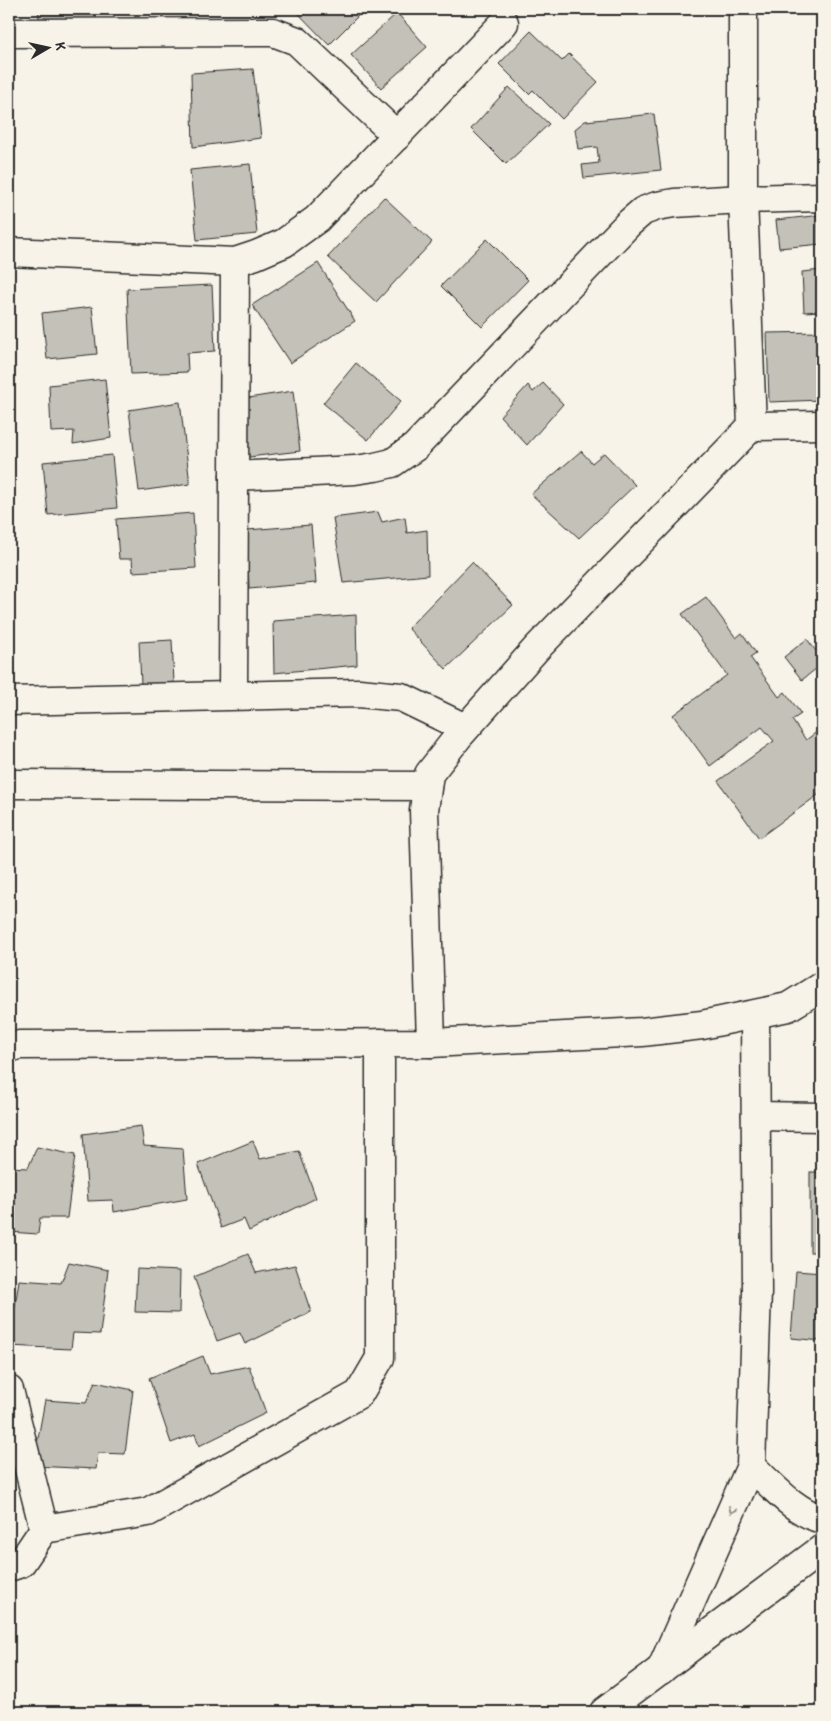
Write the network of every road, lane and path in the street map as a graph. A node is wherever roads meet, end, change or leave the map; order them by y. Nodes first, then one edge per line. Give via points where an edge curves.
1 (743, 9) edge
2 (504, 23) dead end
3 (9, 33) edge
4 (397, 136) junction
5 (822, 197) edge
6 (743, 199) junction
7 (9, 252) edge
8 (235, 262) junction
9 (822, 425) edge
10 (752, 426) junction
11 (234, 476) junction
12 (233, 695) junction
13 (9, 701) edge
14 (465, 728) junction
15 (9, 784) edge
16 (427, 786) junction
17 (822, 986) edge
18 (755, 1015) junction
19 (380, 1043) junction
20 (431, 1043) junction
21 (9, 1048) edge
22 (756, 1116) junction
23 (822, 1117) edge
24 (9, 1390) edge
25 (751, 1466) junction
26 (822, 1519) edge
27 (44, 1529) junction
28 (822, 1549) edge
29 (9, 1567) edge
30 (661, 1670) junction
31 (604, 1712) edge

1 - 6 street
2 - 4 street
3 - 4 street via 274,32 297,41
4 - 8 street via 317,219 284,243
5 - 6 street
6 - 10 street
6 - 11 street via 674,203 643,211 415,447 392,462 355,470
7 - 8 street
8 - 11 street
9 - 10 street
10 - 14 street via 536,649
11 - 12 street
12 - 13 street
12 - 14 street via 359,693 401,697
14 - 16 street via 429,774
15 - 16 street
16 - 20 street via 424,810
17 - 18 street via 788,1007
18 - 20 street via 642,1032
18 - 22 street
19 - 20 street
19 - 21 street via 19,1045
19 - 27 street via 380,1358 359,1394 148,1512
22 - 23 street
22 - 25 street via 757,1292
24 - 27 street
25 - 26 street via 809,1515
25 -> 30 street
27 - 29 street via 21,1563
28 - 30 street
30 - 31 street

